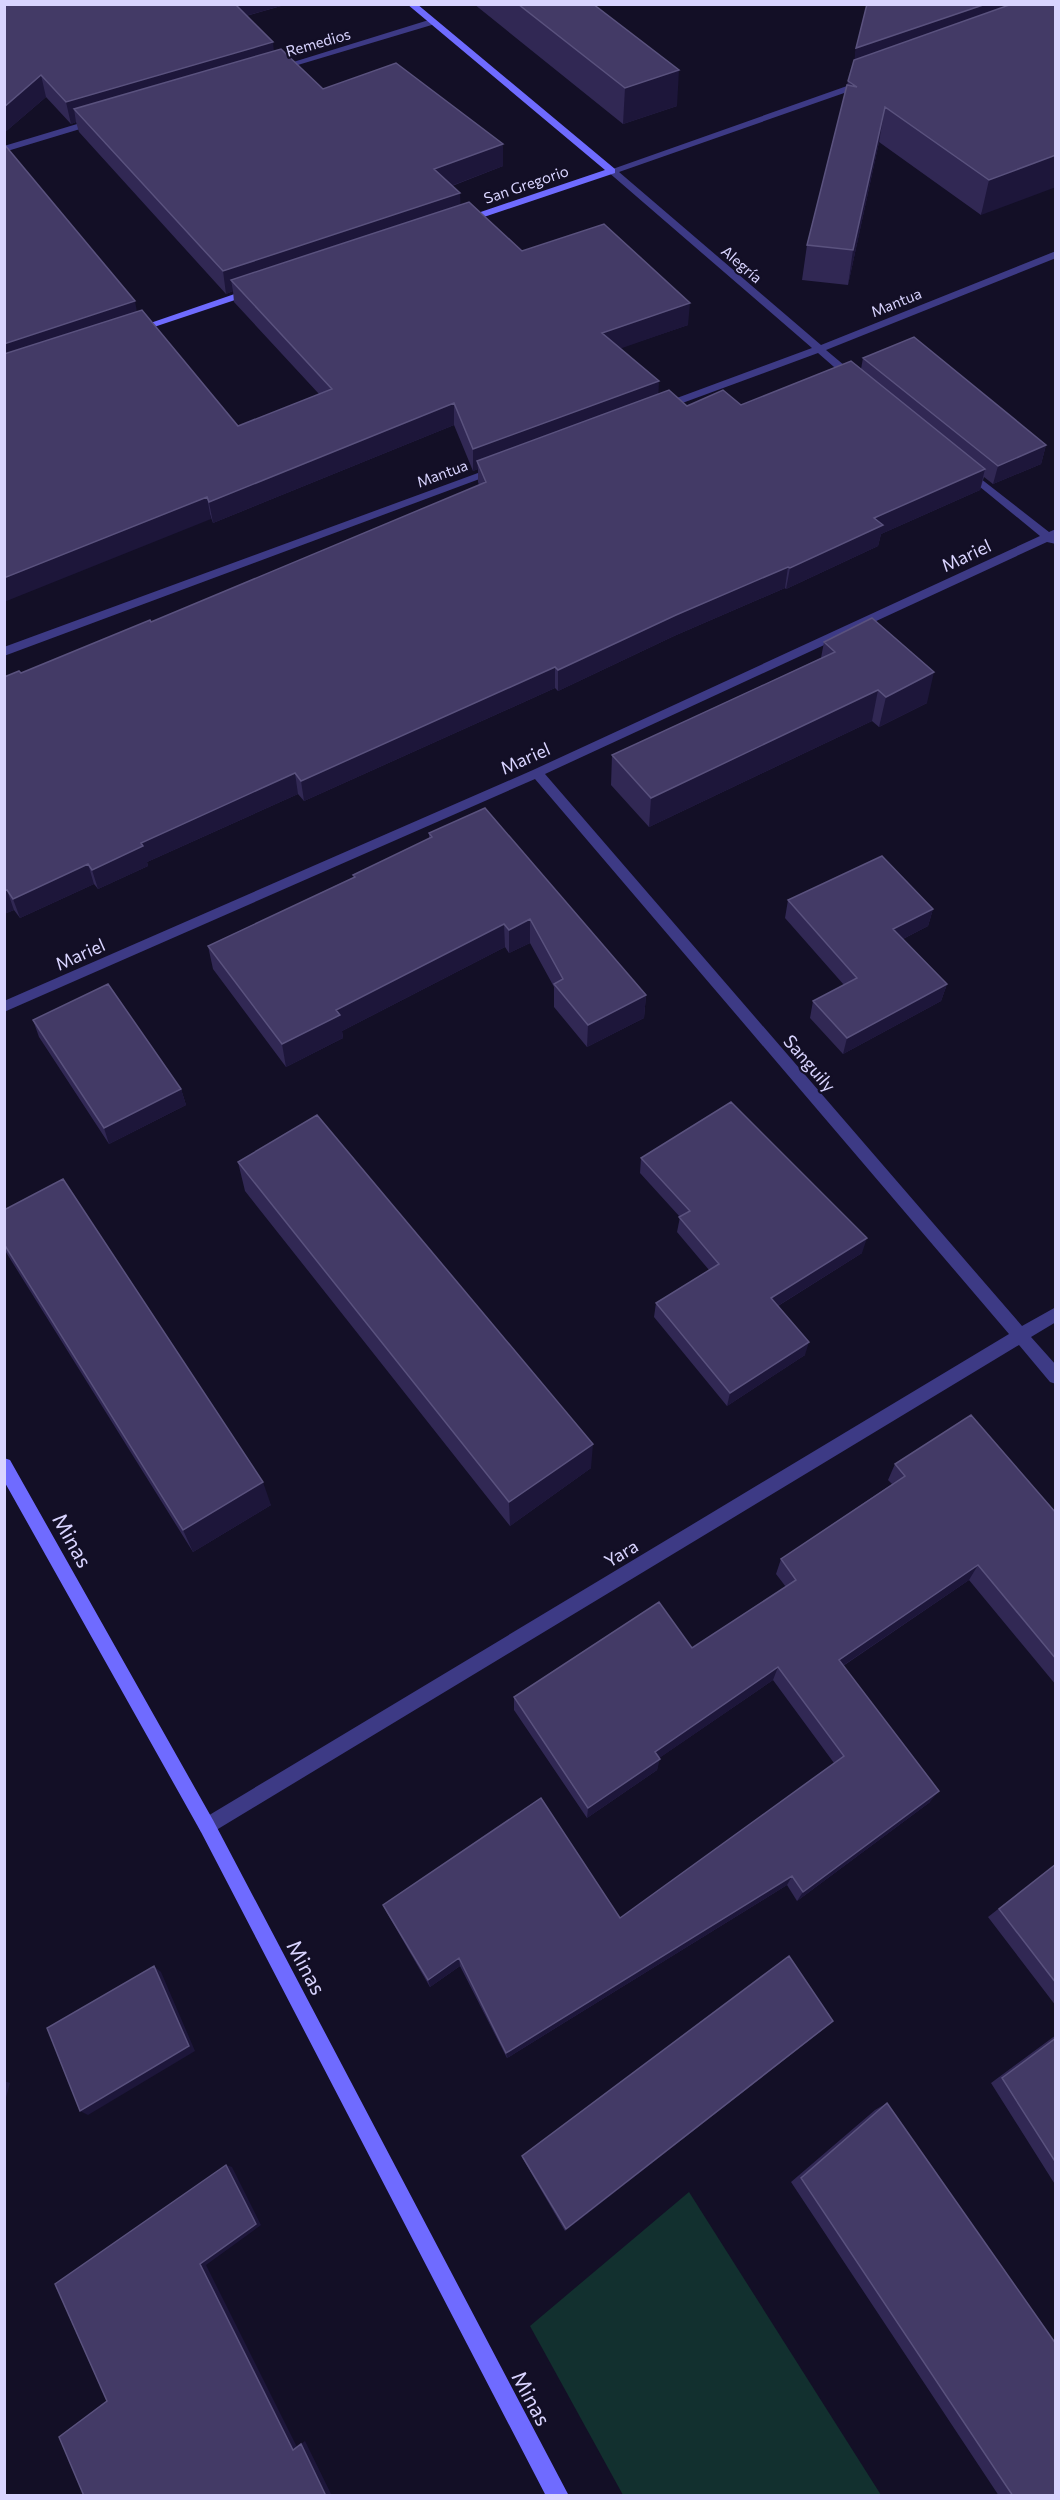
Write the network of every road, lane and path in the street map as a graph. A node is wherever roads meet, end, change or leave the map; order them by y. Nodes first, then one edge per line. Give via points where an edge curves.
1 (411, 4) edge
2 (432, 22) junction
3 (263, 72) edge
4 (878, 79) edge
5 (106, 119) edge
6 (4, 149) edge
7 (612, 171) junction
8 (454, 224) edge
9 (1056, 254) edge
10 (263, 288) edge
11 (128, 333) edge
12 (817, 350) junction
13 (863, 387) edge
14 (650, 412) edge
15 (956, 462) edge
16 (505, 465) edge
17 (1053, 538) edge
18 (4, 652) edge
19 (537, 773) junction
20 (4, 1006) edge
21 (1056, 1314) edge
22 (1020, 1335) junction
23 (1056, 1377) edge
24 (4, 1465) edge
25 (207, 1826) junction
26 (558, 2496) edge

1 - 2 street, Alegría
2 - 3 street, Remedios
2 - 7 street, Alegría
4 - 7 street, San Gregorio
5 - 6 street
7 - 8 street, San Gregorio
7 - 12 street, Alegría
9 - 12 street, Mantua
10 - 11 street
12 - 13 street, Alegría
12 - 14 street, Mantua
15 - 17 street
16 - 18 street, Mantua
17 - 19 street, Mariel
19 - 20 street, Mariel
19 - 22 street, Sanguily
21 - 22 street, Yara
22 - 23 street, Sanguily
22 - 25 street, Yara
24 - 25 street, Minas
25 - 26 street, Minas

